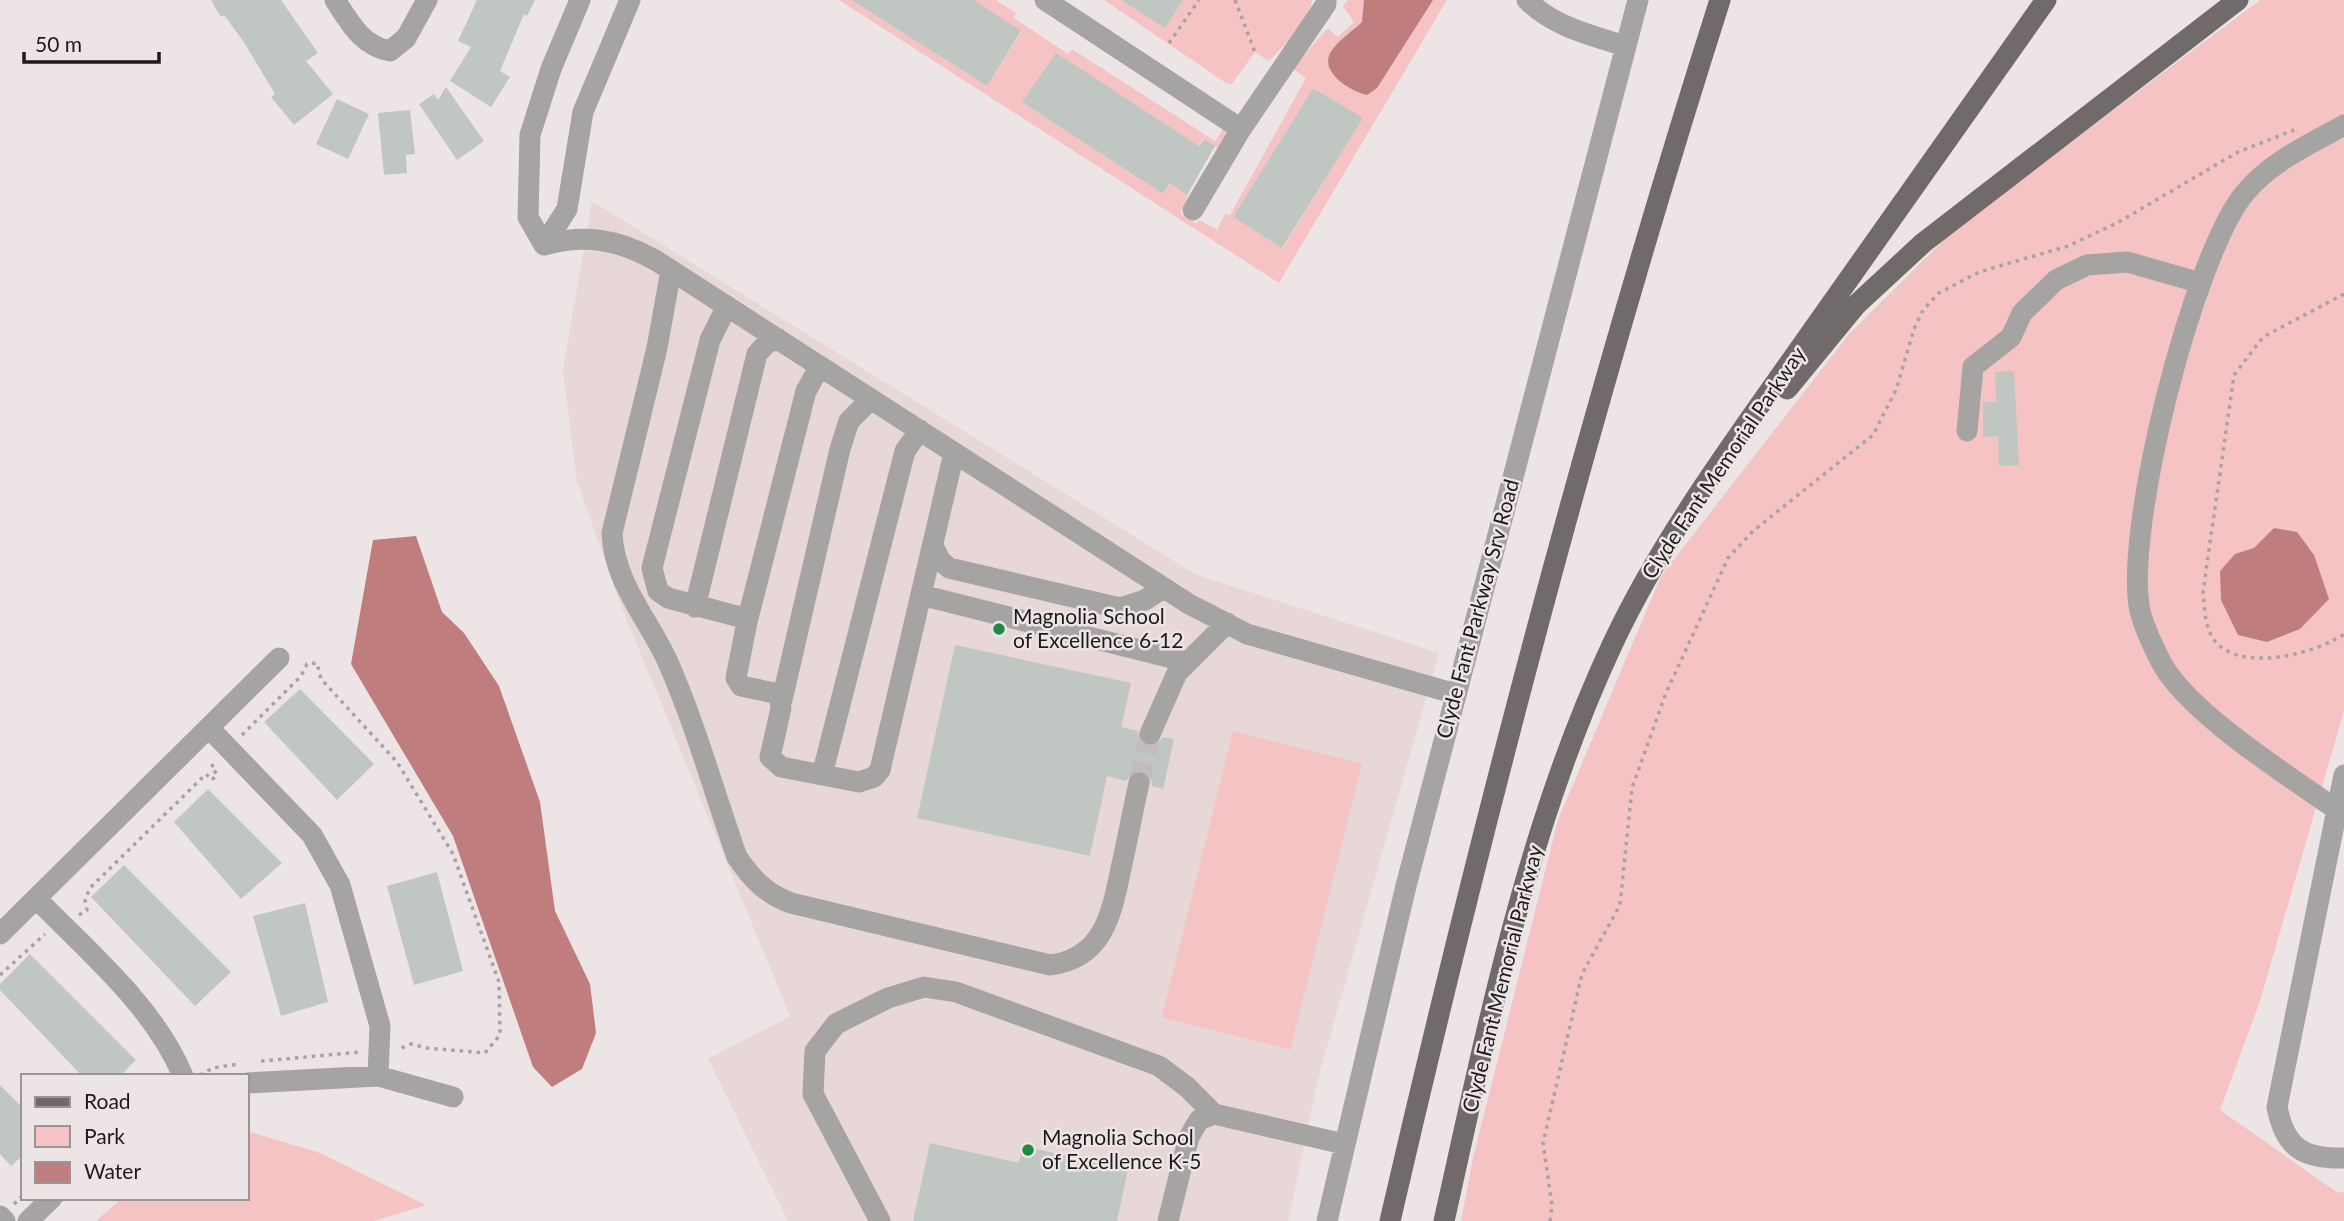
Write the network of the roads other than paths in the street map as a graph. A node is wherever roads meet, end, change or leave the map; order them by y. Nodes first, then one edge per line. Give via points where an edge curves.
1 (335, 0) edge
2 (427, 0) edge
3 (580, 0) edge
4 (630, 0) edge
5 (1045, 0) edge
6 (1326, 0) edge
7 (1527, 0) edge
8 (1637, 0) edge
9 (1704, 0) edge
10 (1720, 0) edge
11 (2046, 0) edge
12 (2238, 0) edge
13 (1625, 46) junction
14 (1680, 124) junction
15 (1241, 129) junction
16 (2336, 130) edge
17 (1193, 210) dead end
18 (544, 245) junction
19 (671, 270) junction
20 (2201, 283) junction
21 (727, 306) junction
22 (777, 338) junction
23 (820, 366) junction
24 (871, 399) junction
25 (920, 430) junction
26 (1967, 430) dead end
27 (954, 453) junction
28 (1692, 504) junction
29 (933, 546) junction
30 (1163, 587) junction
31 (921, 595) junction
32 (695, 607) junction
33 (747, 622) junction
34 (1227, 623) junction
35 (279, 658) dead end
36 (1188, 662) junction
37 (1456, 694) junction
38 (782, 700) junction
39 (209, 728) junction
40 (1150, 734) tunnel mouth
41 (822, 775) junction
42 (2344, 775) edge
43 (1139, 783) tunnel mouth
44 (2337, 810) junction
45 (36, 898) junction
46 (0, 934) edge
47 (182, 1074) edge
48 (378, 1076) junction
49 (248, 1083) edge
50 (453, 1097) dead end
51 (1214, 1114) junction
52 (1344, 1144) junction
53 (2344, 1158) edge
54 (50, 1200) edge
55 (0, 1216) edge
56 (5, 1221) edge
57 (28, 1221) edge
58 (880, 1221) edge
59 (1168, 1221) edge
60 (1327, 1221) edge
61 (1390, 1221) edge
62 (1444, 1221) edge

1 - 2 street via 362,38 390,51 406,38
3 - 18 street via 530,135 528,217
4 - 18 street via 583,113 567,209
5 - 15 street
6 - 15 street
7 - 13 street via 1563,26
8 - 13 street, Clyde Fant Parkway Srv Road
9 - 14 main road
10 - 14 main road
11 - 28 main road, Clyde Fant Memorial Parkway
12 - 28 main road via 1923,243 1856,305
13 - 37 street, Clyde Fant Parkway Srv Road
14 - 61 main road via 1599,395 1524,676
15 - 17 street
16 - 20 street via 2289,154 2243,195 2225,224
18 - 19 street via 573,237 608,241 634,248
19 - 21 street
19 - 43 street via 612,546 628,593 667,660 737,857 751,878 774,897 791,903 1049,965 1065,963 1088,950 1112,912
20 - 26 street via 2127,262 2087,265 2056,280 2022,313 2011,337 1973,367
20 - 44 street via 2180,343 2144,503 2138,556 2140,611 2161,662 2180,689 2266,760
21 - 22 street
21 - 32 street via 710,340 652,568 658,591
22 - 23 street
22 - 32 street via 757,354
23 - 24 street
23 - 33 street via 806,391
24 - 25 street
24 - 38 street via 849,421 840,449
25 - 27 street
25 - 41 street via 905,451
27 - 29 street
27 - 30 street
28 - 62 main road, Clyde Fant Memorial Parkway via 1614,641 1577,723 1547,807
29 - 30 street via 949,568 1120,608 1145,600
29 - 31 street
30 - 34 street
31 - 36 street
31 - 41 street via 880,770 859,782
32 - 33 street
33 - 38 street via 736,678 741,686 779,694
34 - 36 street
34 - 37 street via 1247,634
35 - 39 street
36 - 40 street via 1177,673
37 - 52 street, Clyde Fant Parkway Srv Road
38 - 41 street via 772,762
39 - 45 street
39 - 48 street via 312,835 340,885 380,1026
42 - 44 street
44 - 53 street via 2277,1107 2282,1131 2296,1148 2320,1159
45 - 46 street
45 - 47 street via 144,1012 171,1046
48 - 49 street
48 - 50 street
51 - 52 street
51 - 58 street via 1159,1066 956,992 924,987 888,998 836,1024 816,1051 813,1094
51 - 59 street via 1199,1120 1189,1137
52 - 60 street, Clyde Fant Parkway Srv Road
54 - 57 street
55 - 56 street

